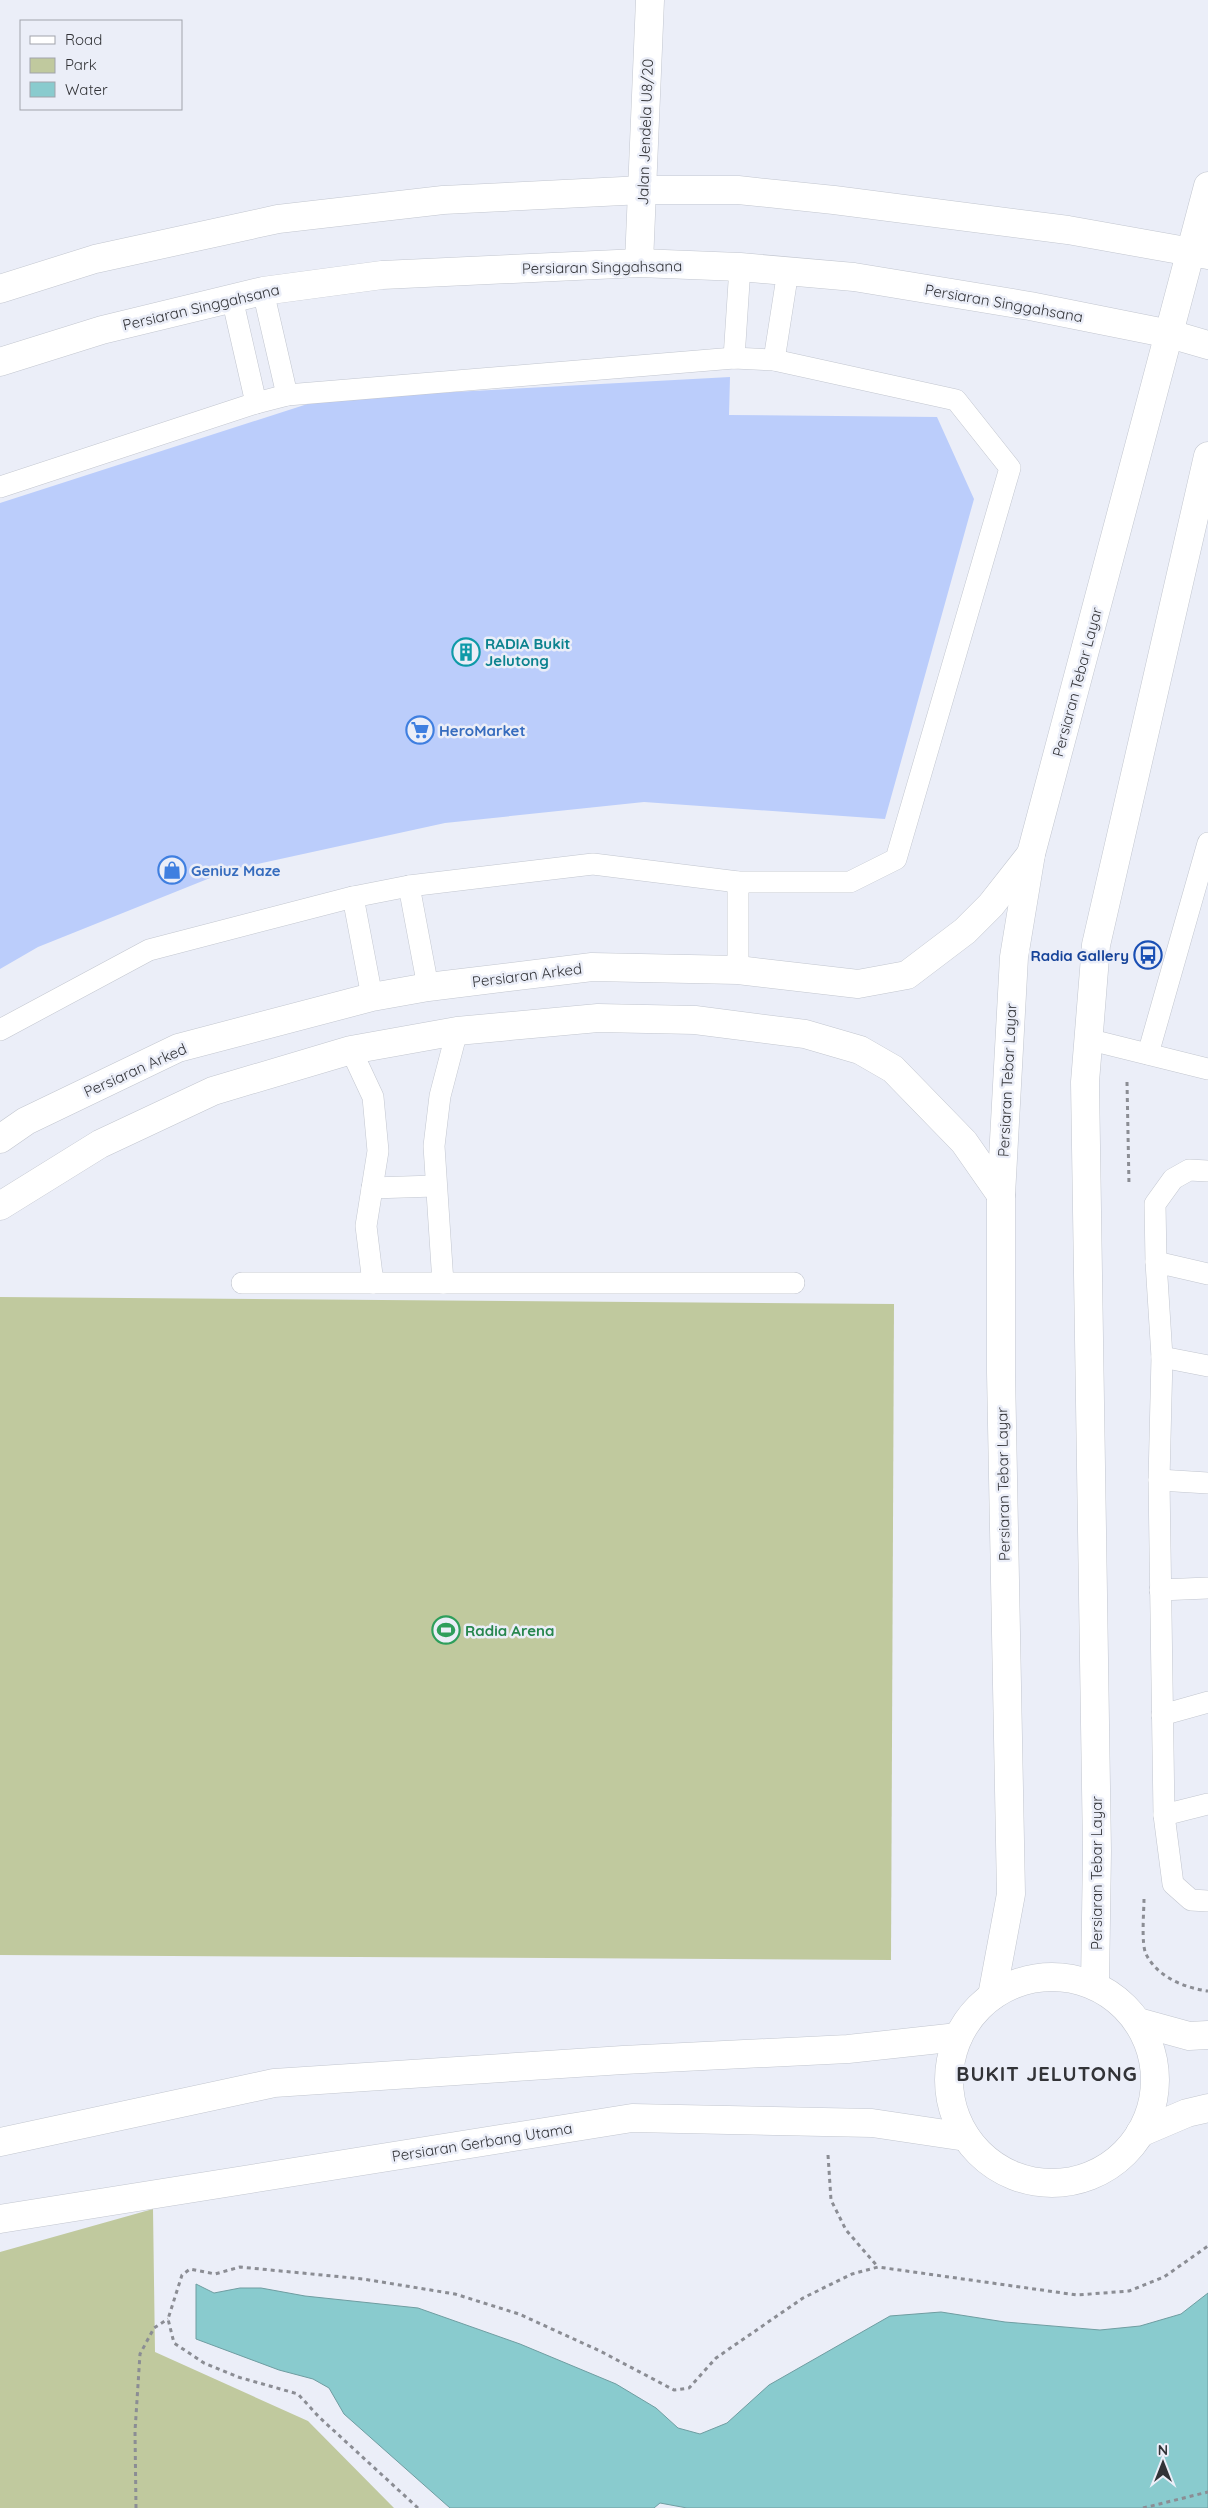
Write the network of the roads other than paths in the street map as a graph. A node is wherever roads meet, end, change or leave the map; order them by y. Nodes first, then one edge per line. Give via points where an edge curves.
1 (650, 0) edge
2 (1208, 186) edge
3 (643, 190) junction
4 (1200, 253) edge
5 (639, 263) junction
6 (740, 266) junction
7 (788, 271) junction
8 (0, 289) edge
9 (264, 291) junction
10 (232, 298) junction
11 (1170, 334) junction
12 (1208, 345) edge
13 (734, 358) junction
14 (774, 360) junction
15 (0, 362) edge
16 (287, 395) junction
17 (256, 403) junction
18 (1208, 456) edge
19 (0, 488) edge
20 (1208, 843) edge
21 (1031, 854) junction
22 (738, 882) junction
23 (408, 886) junction
24 (353, 897) junction
25 (738, 970) junction
26 (428, 987) junction
27 (372, 997) junction
28 (0, 1030) edge
29 (457, 1031) junction
30 (1087, 1039) junction
31 (351, 1050) junction
32 (1148, 1054) junction
33 (1208, 1069) edge
34 (0, 1139) edge
35 (1208, 1171) edge
36 (435, 1186) junction
37 (372, 1188) junction
38 (1001, 1195) junction
39 (0, 1206) edge
40 (1156, 1262) junction
41 (1208, 1274) edge
42 (242, 1283) dead end
43 (373, 1283) junction
44 (444, 1283) junction
45 (794, 1283) dead end
46 (1162, 1357) junction
47 (1208, 1366) edge
48 (1159, 1480) junction
49 (1208, 1483) edge
50 (1208, 1588) edge
51 (1160, 1590) junction
52 (1208, 1702) edge
53 (1162, 1715) junction
54 (1208, 1804) edge
55 (1164, 1815) junction
56 (1208, 1901) edge
57 (1095, 1984) junction
58 (992, 1996) junction
59 (1138, 2022) junction
60 (1208, 2035) edge
61 (958, 2037) junction
62 (1208, 2108) edge
63 (1140, 2133) junction
64 (966, 2137) junction
65 (0, 2142) edge
66 (0, 2219) edge

1 - 3 main road, Jalan Jendela U8/20
2 - 4 main road, Persiaran Tebar Layar
3 - 4 main road via 738,190 834,200 1068,230
3 - 5 main road, Jalan Jendela U8/20
3 - 8 main road via 444,200 278,219 95,259
4 - 11 main road, Persiaran Tebar Layar
5 - 6 main road, Persiaran Singgahsana
5 - 9 main road, Persiaran Singgahsana via 382,275
6 - 7 main road, Persiaran Singgahsana
6 - 13 lane
7 - 11 main road, Persiaran Singgahsana via 854,277 1030,306
7 - 14 lane
9 - 10 main road, Persiaran Singgahsana
9 - 16 lane
10 - 15 main road, Persiaran Singgahsana via 102,330
10 - 17 lane
11 - 12 main road, Persiaran Singgahsana
11 - 21 main road, Persiaran Tebar Layar
13 - 14 lane
13 - 16 lane
14 - 22 lane via 956,400 1010,468 896,859 850,882
16 - 17 lane
17 - 19 lane
18 - 30 main road, Persiaran Tebar Layar via 1096,945
20 - 32 lane
21 - 25 main road, Persiaran Arked via 991,905 965,931 907,975 858,984
21 - 38 main road, Persiaran Tebar Layar via 1014,957
22 - 23 lane via 593,864
22 - 25 lane
23 - 24 lane
23 - 26 lane
24 - 27 lane
24 - 28 lane via 149,950
25 - 26 main road, Persiaran Arked via 592,967
26 - 27 main road, Persiaran Arked
27 - 34 main road, Persiaran Arked via 178,1048 26,1121
29 - 31 main road
29 - 36 lane via 440,1096 434,1146
29 - 38 main road via 598,1018 695,1020 806,1034 860,1050 893,1069 913,1089 964,1142
30 - 32 lane
30 - 57 main road, Persiaran Tebar Layar via 1085,1082 1097,1851
31 - 37 lane via 373,1097 378,1151
31 - 39 main road via 213,1091 100,1144
32 - 33 lane
35 - 40 lane via 1189,1170 1173,1179 1155,1204
36 - 37 lane
36 - 44 lane
37 - 43 lane via 366,1226
38 - 58 main road, Persiaran Tebar Layar via 1010,1894
40 - 41 lane
40 - 46 lane
42 - 43 lane
43 - 44 lane
44 - 45 lane
46 - 47 lane
46 - 48 lane
48 - 49 lane
48 - 51 lane
50 - 51 lane
51 - 53 lane
52 - 53 lane
53 - 55 lane
54 - 55 lane
55 - 56 lane via 1173,1884 1190,1900
57 - 58 main road via 1057,1977 1040,1978 1023,1980
57 - 59 main road via 1118,2000
58 - 61 main road via 968,2019
59 - 60 main road via 1189,2036
59 - 63 main road via 1150,2049 1156,2078 1152,2106
61 - 64 main road via 948,2074 949,2099
61 - 65 main road via 848,2049 274,2083
62 - 63 main road via 1187,2113
63 - 64 main road via 1120,2157 1093,2174 1061,2182 1030,2181 999,2169 974,2149
64 - 66 main road, Persiaran Gerbang Utama via 872,2123 632,2118

